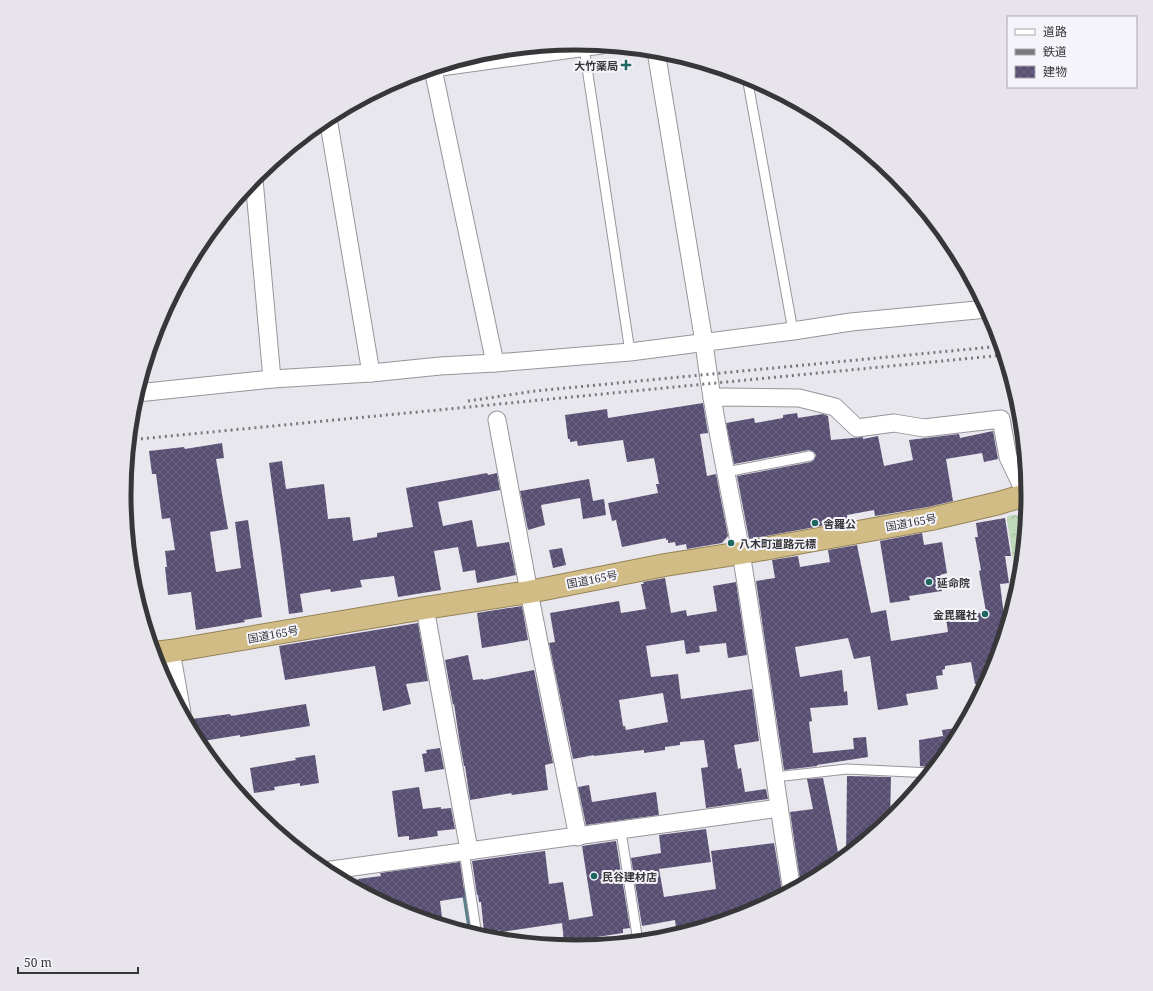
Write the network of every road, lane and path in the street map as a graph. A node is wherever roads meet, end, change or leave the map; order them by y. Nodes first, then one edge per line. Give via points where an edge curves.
1 (588, 50) edge
2 (554, 51) edge
3 (657, 58) edge
4 (475, 62) edge
5 (435, 73) edge
6 (748, 85) edge
7 (329, 125) edge
8 (255, 187) edge
9 (981, 310) edge
10 (793, 331) junction
11 (704, 342) junction
12 (630, 352) junction
13 (496, 363) junction
14 (371, 373) junction
15 (272, 379) junction
16 (143, 392) edge
17 (712, 398) junction
18 (497, 420) dead end
19 (810, 456) dead end
20 (726, 472) junction
21 (1022, 485) edge
22 (1022, 499) edge
23 (741, 553) junction
24 (529, 592) junction
25 (425, 608) junction
26 (162, 652) edge
27 (171, 680) edge
28 (925, 773) edge
29 (775, 777) junction
30 (778, 808) junction
31 (621, 831) junction
32 (578, 837) junction
33 (467, 851) junction
34 (335, 869) edge
35 (791, 885) edge
36 (475, 929) edge
37 (637, 937) edge

1 - 12 lane
2 - 4 street
3 - 11 street
5 - 13 street
6 - 10 lane
7 - 14 street
8 - 15 street
9 - 10 street via 851,322
10 - 11 street
11 - 12 street
11 - 17 street
12 - 13 street
13 - 14 street
14 - 15 street
15 - 16 street
17 - 20 street
17 - 21 street via 799,398 834,407 857,428 894,423 924,428 1001,419 1008,457
18 - 24 street
19 - 20 lane
20 - 23 street
22 - 23 highway, 国道165号 via 931,519
23 - 24 highway, 国道165号 via 664,565
23 - 29 street
24 - 25 highway, 国道165号
24 - 32 street
25 - 26 highway, 国道165号
25 - 33 street
26 - 27 street
28 - 29 lane via 847,769
29 - 30 street
30 - 31 street
30 - 35 street
31 - 32 street
31 - 37 lane
32 - 33 street
33 - 34 street
33 - 36 lane

